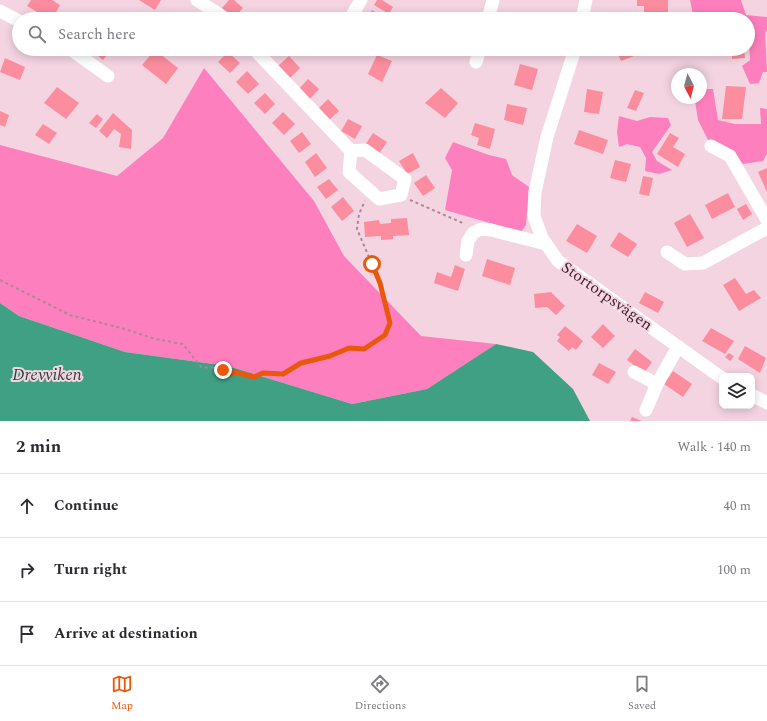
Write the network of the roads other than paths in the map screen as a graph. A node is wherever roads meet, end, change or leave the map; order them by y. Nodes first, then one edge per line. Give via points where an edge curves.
1 (197, 0) edge
2 (361, 0) edge
3 (493, 0) edge
4 (586, 0) edge
5 (0, 11) edge
6 (215, 12) edge
7 (354, 12) edge
8 (490, 12) edge
9 (583, 12) edge
10 (12, 17) edge
11 (80, 56) edge
12 (261, 56) edge
13 (478, 56) edge
14 (573, 56) edge
15 (476, 62) dead end
16 (108, 76) dead end
17 (711, 146) dead end
18 (350, 151) junction
19 (767, 220) edge
20 (767, 228) edge
21 (546, 244) junction
22 (667, 252) dead end
23 (466, 255) dead end
24 (678, 346) junction
25 (634, 372) dead end
26 (719, 376) edge
27 (657, 384) junction
28 (755, 397) edge
29 (767, 403) edge
30 (646, 410) dead end

1 - 6 street
2 - 7 street
3 - 8 street
4 - 9 street
5 - 10 street
11 - 16 street
12 - 18 street
13 - 15 street
14 - 21 street, Stortorpsvägen via 547,137 535,192 534,216
17 - 19 street via 730,156
18 - 18 street via 365,150 405,179 401,195 379,199 348,172
20 - 22 street via 703,263 685,264
21 - 23 street via 481,229 468,241
21 - 24 street, Stortorpsvägen via 558,261
24 - 26 street, Stortorpsvägen
24 - 27 street
25 - 27 street
27 - 30 street
28 - 29 street

